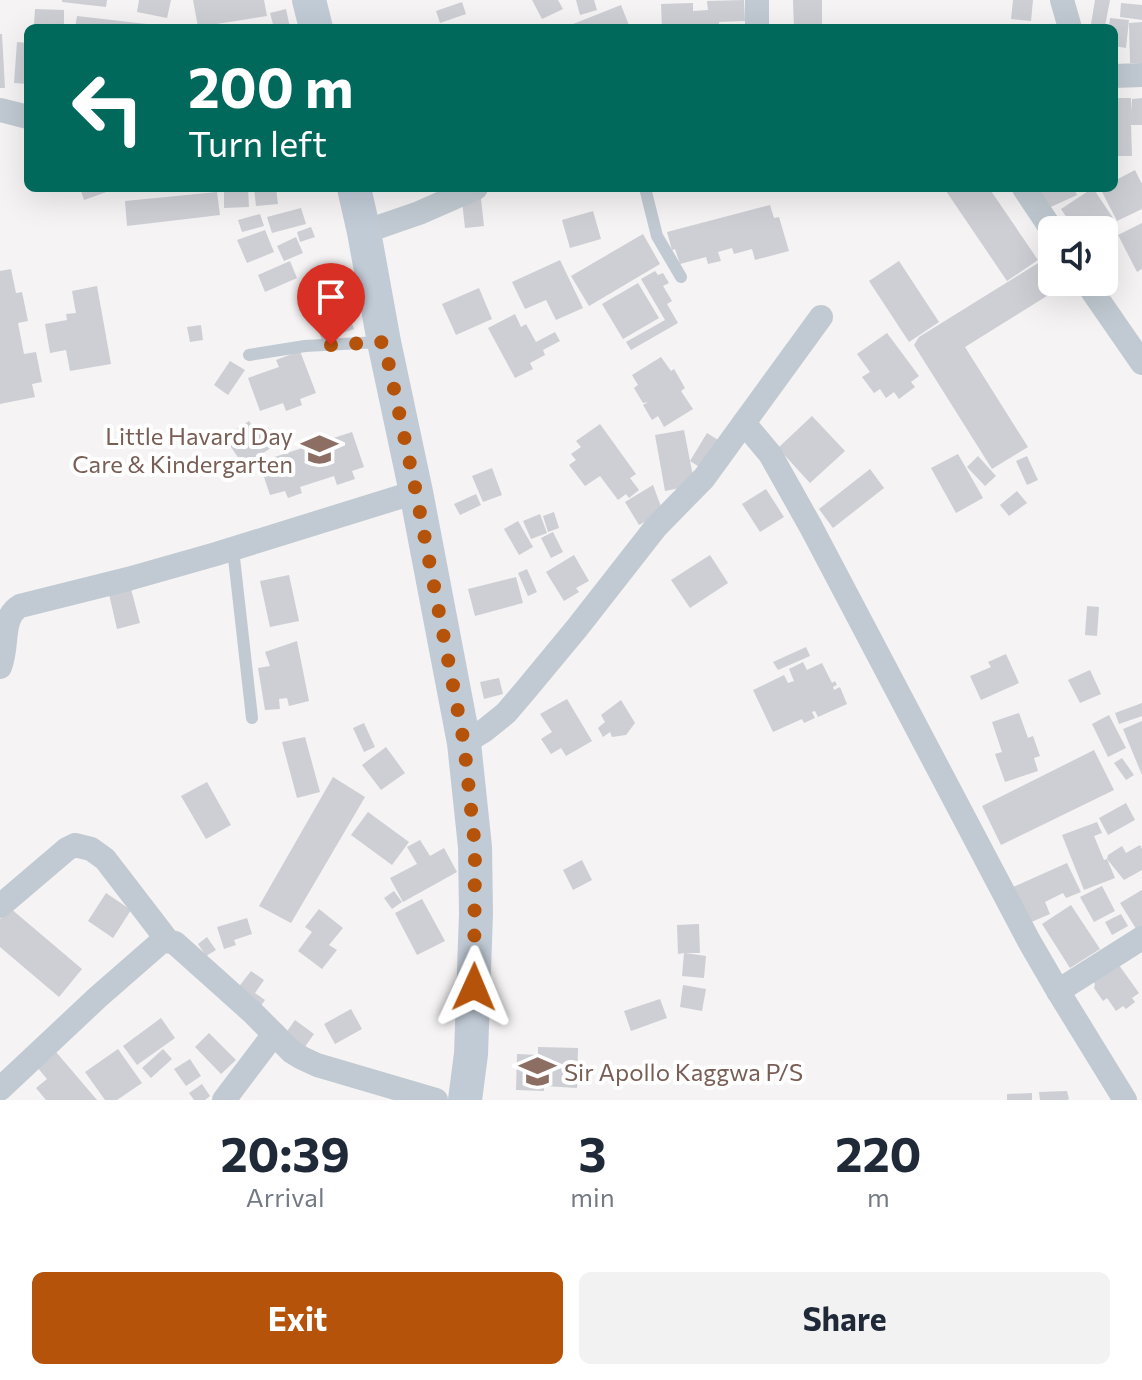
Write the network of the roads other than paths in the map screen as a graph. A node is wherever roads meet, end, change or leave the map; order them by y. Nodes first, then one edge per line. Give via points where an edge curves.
1 (309, 0) edge
2 (757, 0) edge
3 (1062, 0) edge
4 (315, 24) edge
5 (757, 24) edge
6 (1069, 24) edge
7 (1142, 75) edge
8 (1118, 76) edge
9 (0, 110) edge
10 (24, 116) edge
11 (355, 192) edge
12 (467, 192) edge
13 (646, 192) edge
14 (1027, 192) edge
15 (1043, 216) edge
16 (364, 232) junction
17 (681, 277) dead end
18 (1096, 296) edge
19 (821, 317) dead end
20 (384, 342) junction
21 (249, 355) dead end
22 (1142, 363) edge
23 (744, 423) junction
24 (416, 492) junction
25 (233, 549) junction
26 (0, 667) edge
27 (252, 718) dead end
28 (464, 743) junction
29 (0, 906) edge
30 (1142, 938) edge
31 (168, 941) junction
32 (1058, 991) junction
33 (274, 1034) junction
34 (0, 1089) edge
35 (224, 1100) edge
36 (436, 1100) edge
37 (465, 1100) edge
38 (1125, 1100) edge

1 - 4 main road
2 - 5 street
3 - 6 street
7 - 8 street
9 - 10 street
11 - 16 main road
12 - 16 street
13 - 17 lane via 657,236
14 - 15 street
16 - 20 main road
18 - 22 street
19 - 23 street
20 - 21 lane
20 - 24 main road
23 - 28 street via 506,713
23 - 32 street via 770,454 811,527
24 - 25 street
24 - 28 main road
25 - 26 street via 11,609 2,628
25 - 27 lane
28 - 37 main road via 476,914
29 - 31 street via 75,845 105,859
30 - 32 street
31 - 33 street
31 - 34 street via 98,997
32 - 38 street
33 - 35 street
33 - 36 street via 292,1052 317,1065

